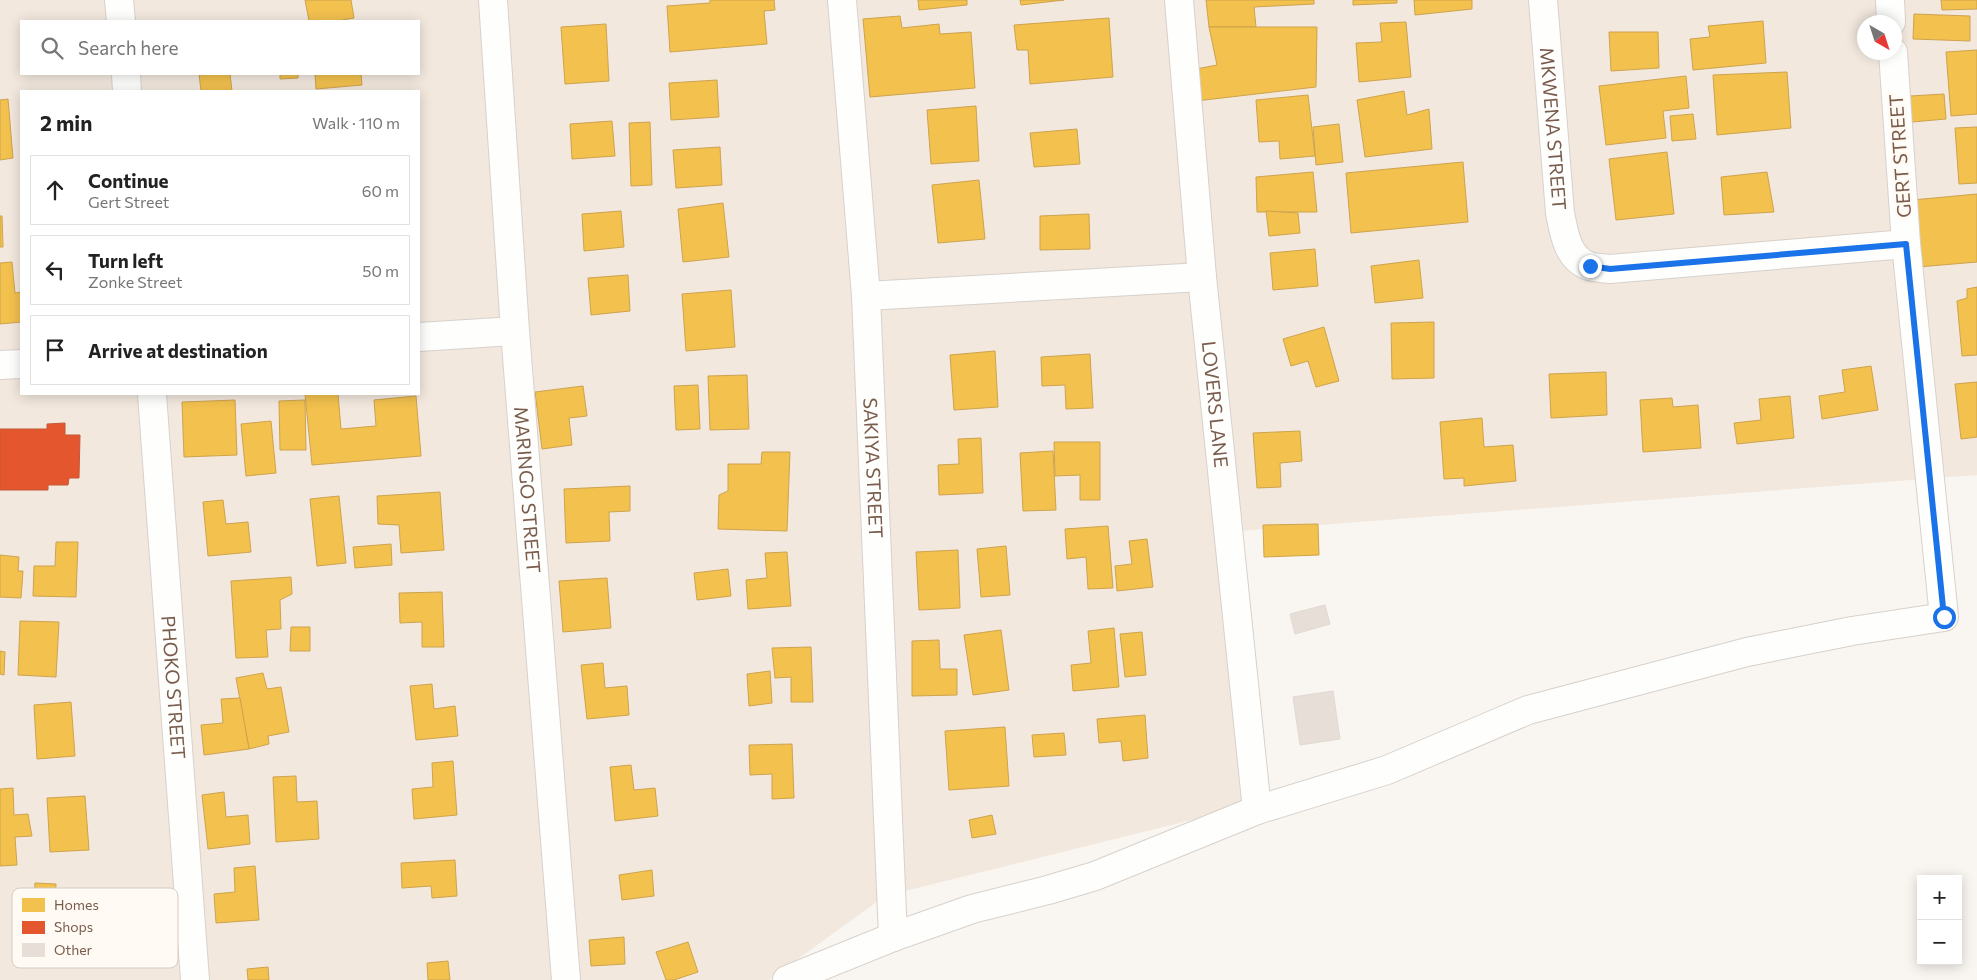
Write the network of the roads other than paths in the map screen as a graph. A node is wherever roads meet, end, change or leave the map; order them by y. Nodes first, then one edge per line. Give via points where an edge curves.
1 (120, 0) edge
2 (493, 0) edge
3 (842, 0) edge
4 (1179, 0) edge
5 (1544, 0) edge
6 (1890, 0) edge
7 (1891, 15) edge
8 (121, 20) edge
9 (1894, 60) edge
10 (126, 75) edge
11 (127, 90) edge
12 (1906, 244) junction
13 (1202, 277) junction
14 (866, 296) junction
15 (514, 331) junction
16 (420, 337) edge
17 (20, 364) edge
18 (0, 365) edge
19 (152, 395) edge
20 (1257, 810) junction
21 (893, 937) junction
22 (195, 980) edge
23 (566, 980) edge
24 (787, 980) edge

1 - 8 street
2 - 15 street, MARINGO STREET
3 - 14 street, SAKIYA STREET
4 - 13 street, LOVERS LANE
5 - 12 street, MKWENA STREET via 1560,213 1572,255 1590,266 1610,269
6 - 7 street
9 - 12 street, GERT STREET
10 - 11 street
12 - 20 street, GERT STREET via 1944,617 1747,652 1528,710 1387,770
13 - 14 street
13 - 20 street, LOVERS LANE
14 - 21 street, SAKIYA STREET
15 - 16 street
15 - 23 street, MARINGO STREET
17 - 18 street
19 - 22 street, PHOKO STREET
20 - 21 street via 1095,876 972,909
21 - 24 street

